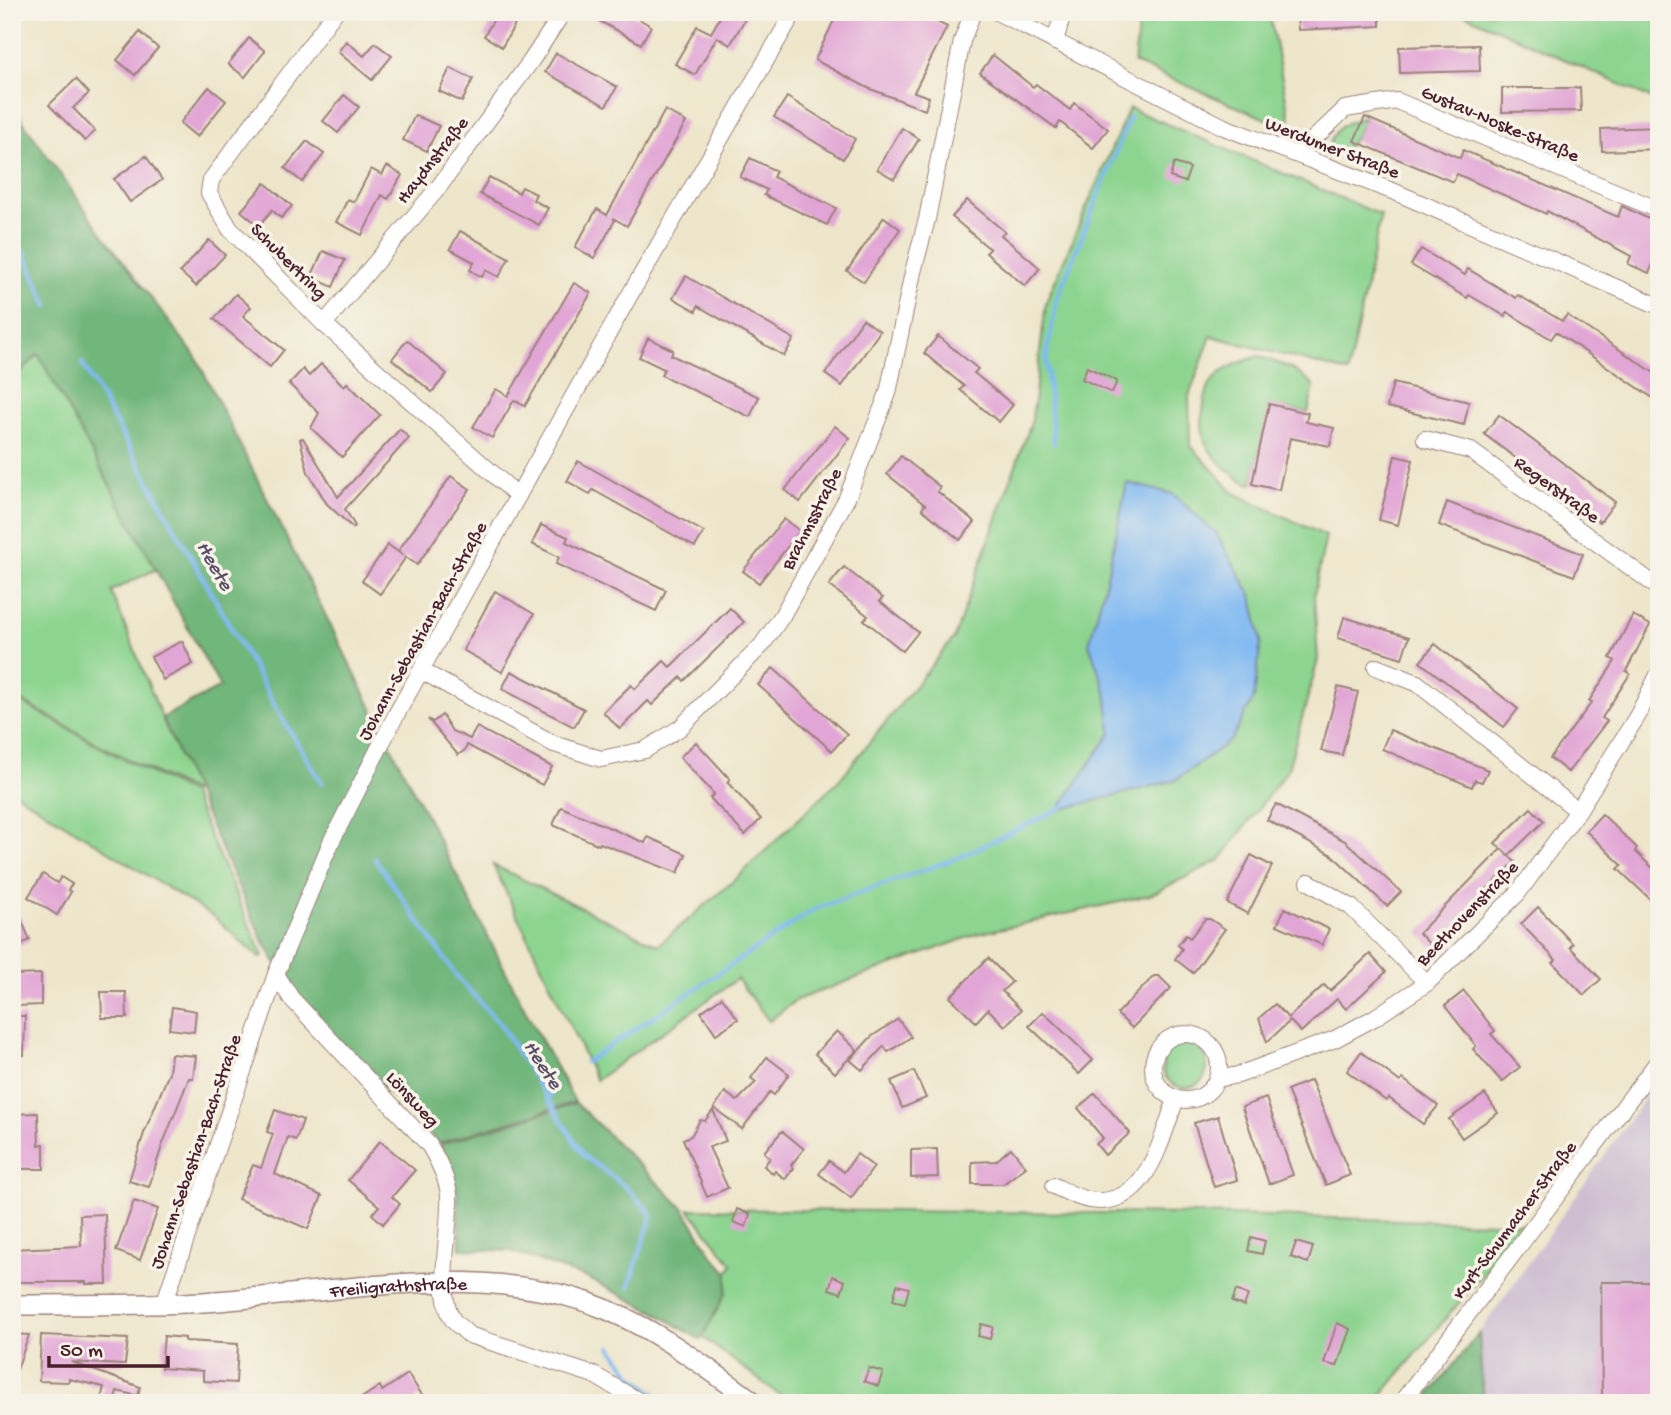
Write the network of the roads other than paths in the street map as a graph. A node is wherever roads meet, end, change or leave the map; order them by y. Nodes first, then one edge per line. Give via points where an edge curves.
1 (335, 12) edge
2 (563, 12) edge
3 (794, 12) edge
4 (973, 12) edge
5 (997, 12) edge
6 (1063, 12) edge
7 (1055, 42) junction
8 (1298, 154) junction
9 (1659, 210) edge
10 (1659, 306) edge
11 (324, 324) junction
12 (1425, 439) dead end
13 (518, 496) junction
14 (1659, 587) edge
15 (1376, 667) dead end
16 (422, 671) junction
17 (1659, 673) edge
18 (1578, 811) junction
19 (1309, 881) dead end
20 (276, 974) junction
21 (1427, 983) junction
22 (1659, 1060) edge
23 (1217, 1079) junction
24 (1176, 1098) junction
25 (1054, 1186) dead end
26 (444, 1282) junction
27 (164, 1304) junction
28 (12, 1305) edge
29 (642, 1403) edge
30 (755, 1403) edge
31 (1401, 1403) edge

1 - 11 street, Schubertring via 216,172 209,193 230,229
2 - 11 street, Haydnstraße via 438,188
3 - 13 street, Johann-Sebastian-Bach-Straße
4 - 16 street, Brahmsstraße via 961,41 888,393 847,498 762,645 680,728 645,750 601,759 554,744
5 - 7 street, Werdumer Straße
6 - 7 street
7 - 8 street, Werdumer Straße via 1224,127
8 - 9 street, Gustav-Noske-Straße via 1345,109 1397,101
8 - 10 street, Werdumer Straße
11 - 13 street, Schubertring
12 - 14 street, Regerstraße via 1471,451
13 - 16 street, Johann-Sebastian-Bach-Straße
15 - 18 street via 1417,683
16 - 20 street, Johann-Sebastian-Bach-Straße via 331,842
17 - 18 street, Beethovenstraße
18 - 21 street, Beethovenstraße via 1518,893
19 - 21 street via 1351,906
20 - 26 street, Lönsweg via 291,998 429,1145 441,1166 449,1193
20 - 27 street, Johann-Sebastian-Bach-Straße
21 - 23 street, Beethovenstraße via 1335,1039
22 - 31 street, Kurt-Schumacher-Straße
23 - 24 street, Beethovenstraße via 1196,1099
23 - 24 street via 1220,1068 1213,1047 1195,1035 1174,1036 1159,1047 1153,1065 1159,1086
24 - 25 street via 1152,1164 1130,1192 1110,1200 1089,1200
26 - 27 main road, Freiligrathstraße
26 - 29 street, Lönsweg via 453,1320 469,1335 594,1375
26 - 30 main road, Freiligrathstraße via 542,1290 626,1317 693,1357
27 - 28 main road, Freiligrathstraße

